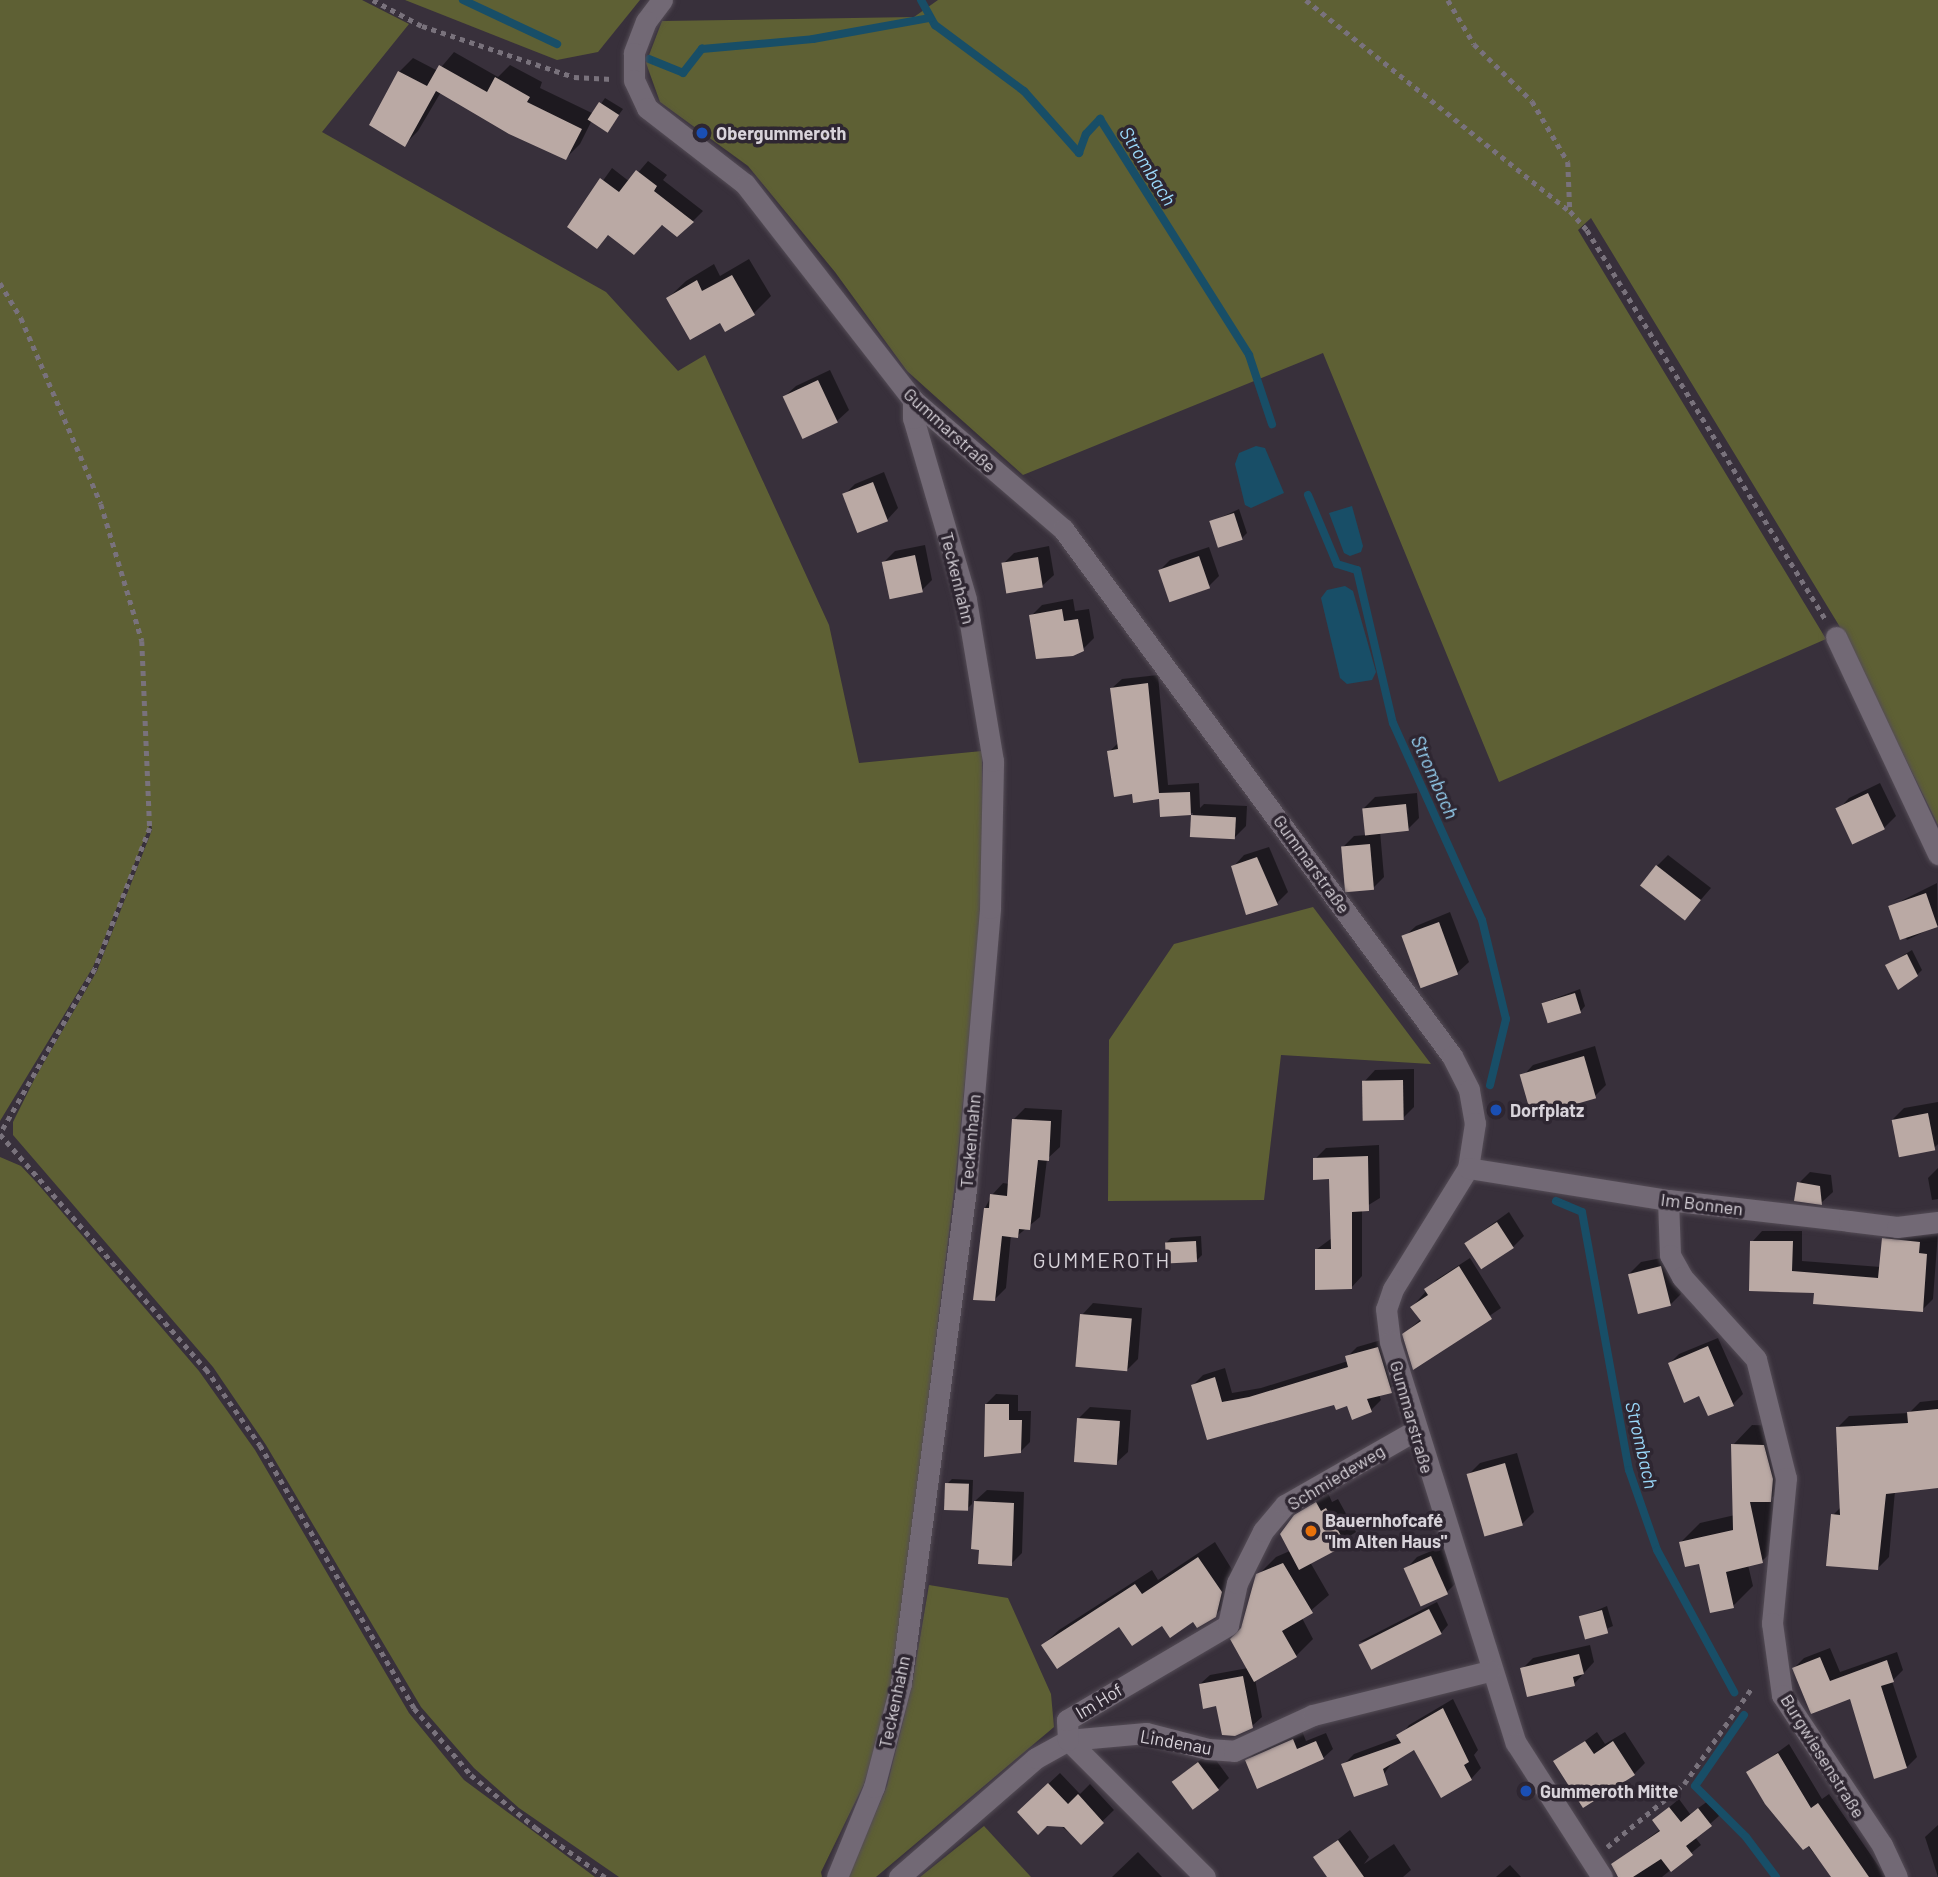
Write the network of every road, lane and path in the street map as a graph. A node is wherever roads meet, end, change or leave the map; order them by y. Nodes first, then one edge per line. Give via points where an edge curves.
1 (373, 0) edge
2 (662, 0) edge
3 (1306, 0) edge
4 (1448, 0) edge
5 (634, 80) junction
6 (1570, 211) junction
7 (0, 283) edge
8 (913, 400) junction
9 (1836, 637) joint
10 (1938, 853) edge
11 (0, 1134) edge
12 (1468, 1168) junction
13 (1668, 1200) junction
14 (1938, 1222) edge
15 (1416, 1430) junction
16 (1263, 1531) joint
17 (1490, 1671) junction
18 (1751, 1689) dead end
19 (1068, 1740) junction
20 (1590, 1859) junction
21 (605, 1877) edge
22 (837, 1877) edge
23 (899, 1877) edge
24 (1205, 1877) edge
25 (1602, 1877) edge
26 (1897, 1877) edge

1 - 5 path via 422,26 573,77
2 - 5 street via 646,21 634,53
3 - 6 path
4 - 6 path via 1474,44 1532,101 1568,162
5 - 8 street, Gummarstraße via 646,108 745,184
6 - 9 path via 1587,230
7 - 11 path via 21,318 101,504 142,641 150,828 95,969
8 - 12 street, Gummarstraße via 1063,529 1452,1056 1469,1090 1475,1123
8 - 22 street, Teckenhahn via 913,418 966,599 992,761 990,908 966,1189 901,1683 874,1787
9 - 10 street
11 - 21 path via 206,1369 260,1445 414,1708 471,1775
12 - 13 street, Im Bonnen
12 - 15 street, Gummarstraße via 1393,1289 1386,1309 1390,1342
13 - 14 street, Im Bonnen via 1897,1227
13 - 26 street, Burgwiesenstraße via 1670,1255 1682,1277 1756,1359 1786,1479 1772,1623 1782,1695 1882,1845
15 - 16 street, Schmiedeweg via 1285,1505
15 - 17 street, Gummarstraße
16 - 19 street, Im Hof via 1237,1583 1228,1625 1067,1720
17 - 19 street, Lindenau via 1313,1715 1234,1751 1146,1733
17 - 20 street, Gummarstraße via 1516,1743
18 - 20 path via 1668,1802
19 - 23 street, Lindenau via 1036,1758
19 - 24 street, Im Hof
20 - 25 street, Gummarstraße

